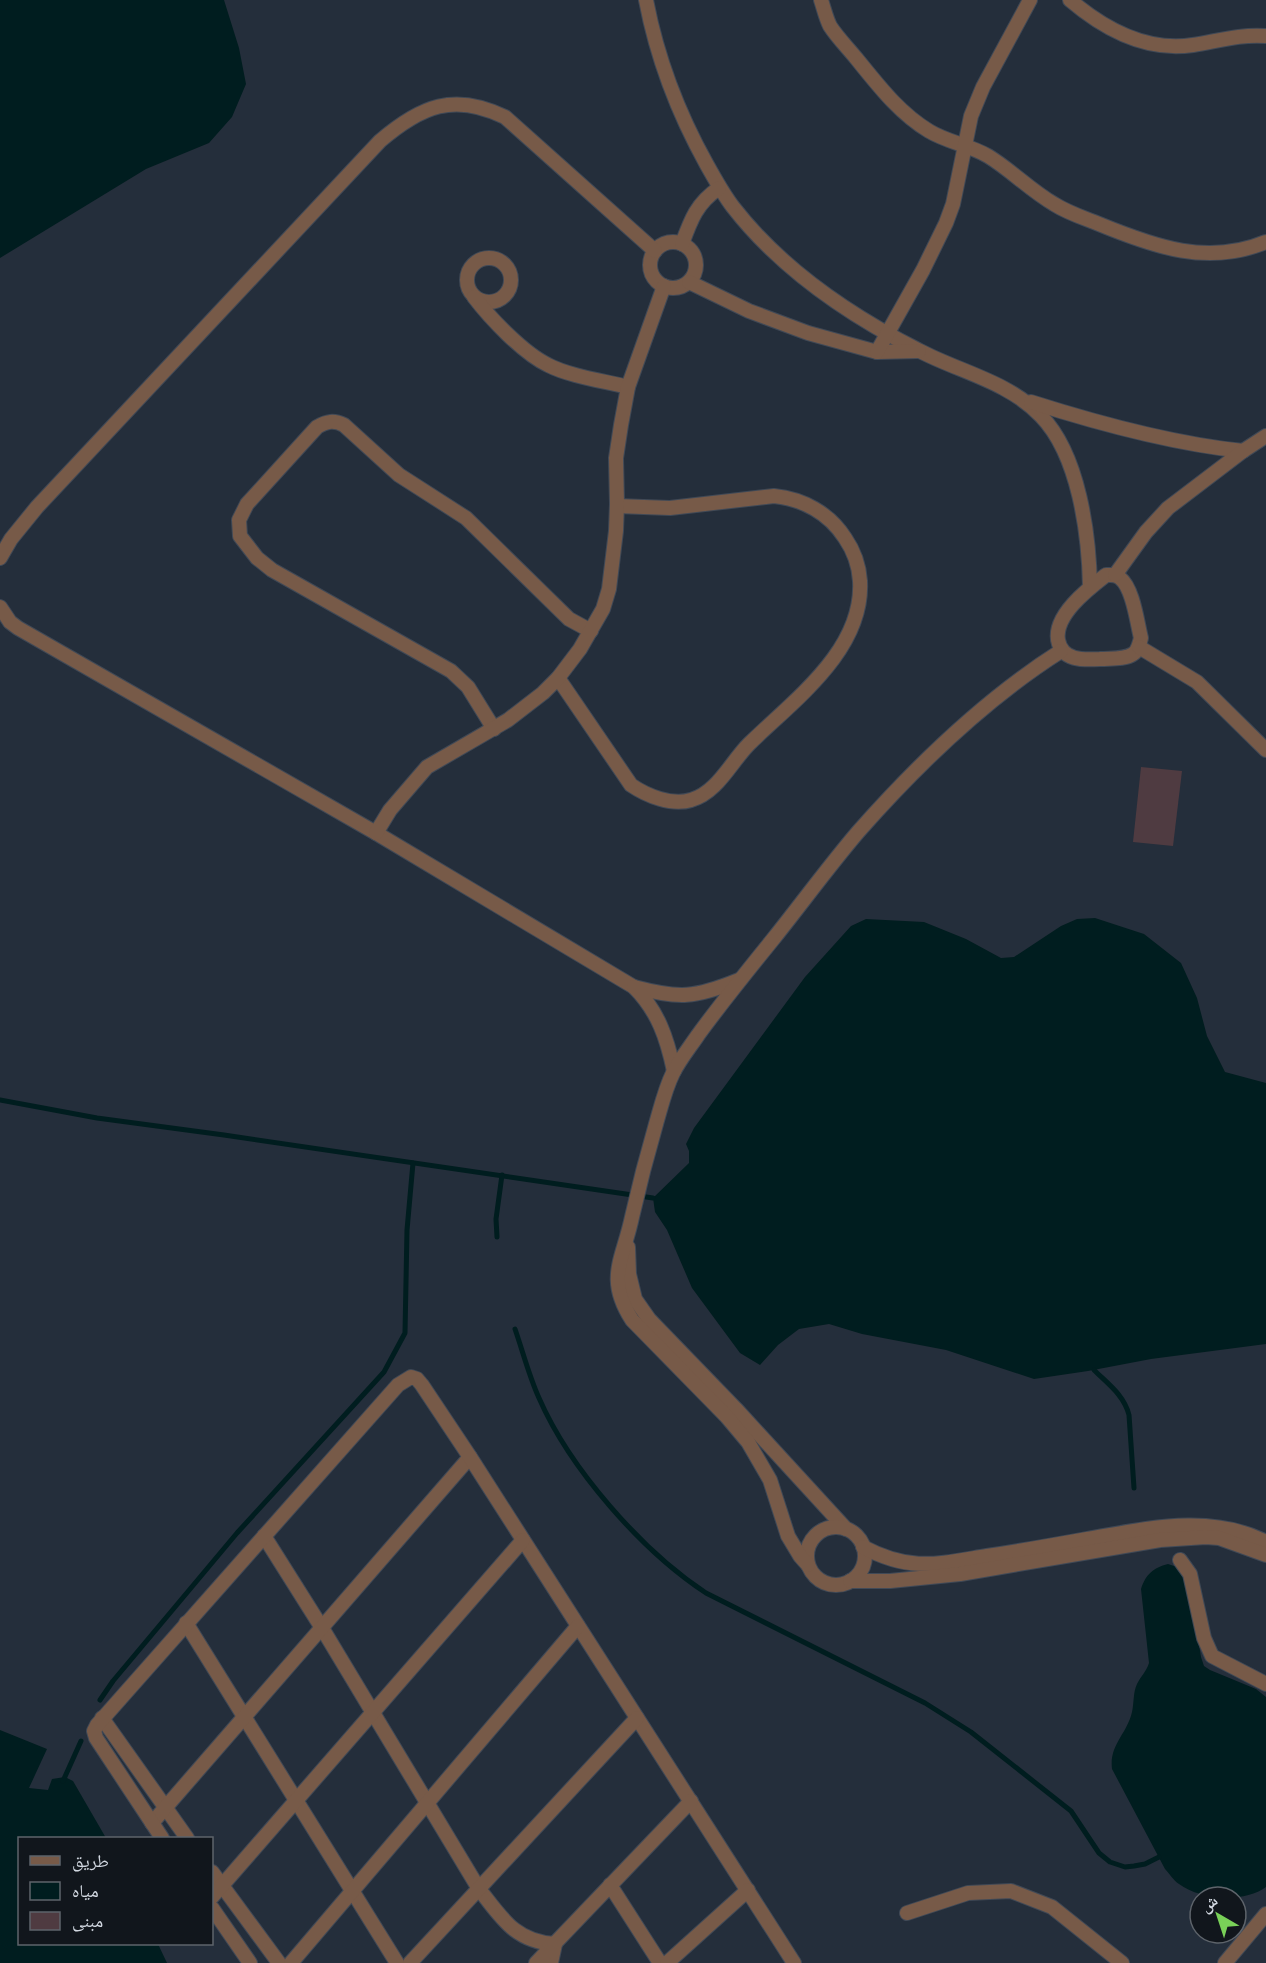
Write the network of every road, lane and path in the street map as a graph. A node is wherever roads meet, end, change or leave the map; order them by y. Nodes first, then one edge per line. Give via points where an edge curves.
1 (646, 0) edge
2 (821, 0) edge
3 (1030, 0) edge
4 (1070, 0) edge
5 (1266, 36) edge
6 (964, 145) junction
7 (719, 188) junction
8 (1266, 242) edge
9 (682, 244) junction
10 (655, 251) junction
11 (689, 282) junction
12 (664, 286) junction
13 (474, 297) junction
14 (503, 297) junction
15 (501, 329) junction
16 (887, 333) junction
17 (919, 351) junction
18 (877, 352) junction
19 (628, 387) junction
20 (1026, 401) junction
21 (1266, 436) edge
22 (1243, 451) junction
23 (617, 506) junction
24 (0, 558) edge
25 (1115, 575) junction
26 (1090, 586) junction
27 (0, 608) edge
28 (591, 631) junction
29 (1139, 646) junction
30 (1061, 651) junction
31 (558, 678) junction
32 (494, 729) junction
33 (1266, 750) edge
34 (376, 834) junction
35 (740, 979) junction
36 (634, 987) junction
37 (674, 1071) junction
38 (628, 1236) junction
39 (470, 1457) junction
40 (846, 1529) junction
41 (264, 1536) junction
42 (523, 1540) junction
43 (1266, 1542) edge
44 (863, 1547) junction
45 (1266, 1555) edge
46 (1180, 1560) dead end
47 (808, 1565) junction
48 (850, 1581) junction
49 (186, 1623) junction
50 (578, 1626) junction
51 (322, 1628) junction
52 (1266, 1684) edge
53 (372, 1713) junction
54 (244, 1717) junction
55 (102, 1718) junction
56 (637, 1719) junction
57 (296, 1800) junction
58 (691, 1802) junction
59 (427, 1803) junction
60 (165, 1808) junction
61 (152, 1823) junction
62 (161, 1837) edge
63 (186, 1837) edge
64 (213, 1874) edge
65 (221, 1886) junction
66 (610, 1886) junction
67 (479, 1889) junction
68 (748, 1890) junction
69 (352, 1891) junction
70 (213, 1896) edge
71 (213, 1909) edge
72 (907, 1913) dead end
73 (1266, 1914) edge
74 (555, 1944) junction
75 (250, 1963) edge
76 (279, 1963) edge
77 (291, 1963) edge
78 (397, 1963) edge
79 (410, 1963) edge
80 (536, 1963) edge
81 (551, 1963) edge
82 (660, 1963) edge
83 (667, 1963) edge
84 (794, 1963) edge
85 (1122, 1963) edge
86 (1226, 1963) edge

1 - 7 street via 675,100
2 - 6 street via 831,27 890,99 929,131
3 - 6 street via 983,87
4 - 5 street via 1113,29 1147,44 1181,46
6 - 8 street via 992,159 1055,206 1162,247 1205,254 1230,253
6 - 16 street via 953,204 923,270
7 - 9 street via 701,202
7 - 16 street via 749,226 813,286
9 - 10 street via 670,242
9 - 11 street via 691,250 696,261
10 - 12 street via 651,273
10 - 24 street via 505,117 480,107 453,104 418,112 372,149 37,507
11 - 12 street via 673,288
11 - 18 street via 786,326
12 - 19 street
13 - 14 street via 488,303
13 - 14 street via 466,282 468,272 479,260 490,258 500,261 510,273 511,284
13 - 15 street
14 - 15 street via 499,312
15 - 19 street via 548,366
16 - 17 street
16 - 18 street
17 - 18 street
17 - 20 street
19 - 23 street via 616,458
20 - 22 street via 1195,445
20 - 26 street via 1054,431 1070,467 1088,539
21 - 22 street
22 - 25 street via 1168,508
23 - 28 street via 607,601
23 - 31 street via 670,508 774,496 810,506 836,526 853,552 860,584 856,617 837,654 819,676 706,792 690,801 665,800 631,785
25 - 26 street via 1106,575
25 - 29 street via 1131,595 1141,638
26 - 30 street via 1060,623 1057,633
27 - 34 street via 29,635
28 - 31 street
28 - 32 street via 569,619 466,518 399,475 344,425 330,422 317,427 247,504 239,520 240,536 272,570 451,671 468,687
29 - 30 street via 1126,657 1089,659 1067,656
29 - 33 street via 1197,682
30 - 35 street via 987,705 902,785 857,833
31 - 32 street
32 - 34 street via 427,767 390,810
34 - 36 street
35 - 36 street via 711,992 690,995 674,996
35 - 37 street
36 - 37 street via 660,1021
37 - 38 street via 666,1088
38 - 40 street via 629,1274 634,1299 641,1309
38 - 47 street via 617,1282 627,1313 748,1442 770,1480 788,1536
39 - 41 street via 422,1385 411,1377 398,1385
39 - 42 street
39 - 51 street
40 - 44 street via 857,1536
40 - 47 street via 827,1529 816,1535 807,1552
41 - 49 street
41 - 51 street
42 - 50 street
42 - 53 street
43 - 44 street via 1216,1526 1168,1526 930,1565 892,1561
44 - 48 street via 862,1566
45 - 48 street via 1219,1538 1190,1538 960,1574
46 - 52 street via 1190,1574 1204,1638 1212,1656
47 - 48 street via 825,1583 838,1585
49 - 54 street
49 - 55 street
50 - 56 street
50 - 59 street
51 - 53 street
51 - 54 street
53 - 57 street
53 - 59 street
54 - 57 street
54 - 60 street
55 - 60 street
55 - 61 street via 94,1731 96,1738
56 - 58 street
56 - 67 street
57 - 65 street
57 - 69 street
58 - 66 street
58 - 68 street
59 - 67 street
59 - 69 street
60 - 61 street
60 - 63 street
61 - 62 street
64 - 65 street
65 - 70 street
65 - 76 street
66 - 74 street
66 - 82 street
67 - 74 street via 520,1935 539,1943
67 - 79 street
68 - 83 street
68 - 84 street
69 - 77 street
69 - 78 street
71 - 75 street
72 - 85 street via 968,1893 1011,1891 1052,1907
73 - 86 street
74 - 80 street
74 - 81 street

